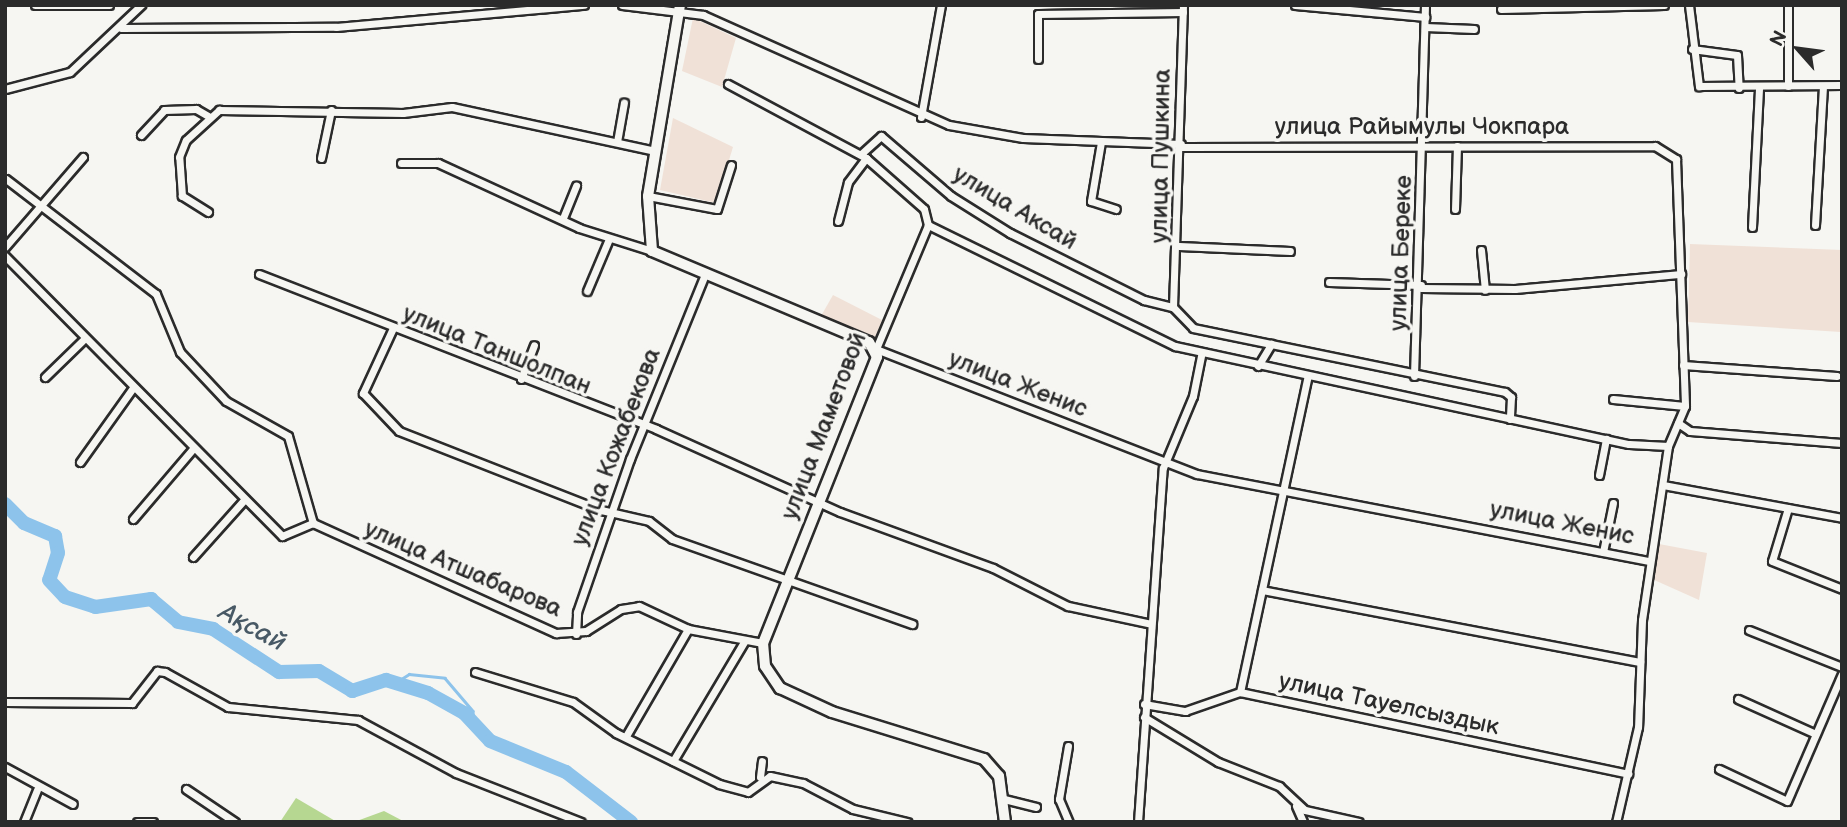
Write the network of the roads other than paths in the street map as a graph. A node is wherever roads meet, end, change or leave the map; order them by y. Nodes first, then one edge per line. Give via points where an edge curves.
1 (35, 5) edge
2 (109, 5) edge
3 (141, 5) edge
4 (584, 5) edge
5 (622, 5) edge
6 (941, 5) edge
7 (1295, 5) edge
8 (1425, 5) edge
9 (1664, 5) edge
10 (1689, 5) edge
11 (1788, 5) edge
12 (679, 7) edge
13 (1183, 9) edge
14 (1501, 9) dead end
15 (1425, 17) junction
16 (1425, 27) junction
17 (121, 28) junction
18 (1474, 29) dead end
19 (1692, 49) junction
20 (1038, 59) dead end
21 (728, 84) dead end
22 (1842, 85) edge
23 (1788, 86) junction
24 (1823, 86) junction
25 (1759, 87) junction
26 (1739, 88) junction
27 (5, 89) edge
28 (624, 103) dead end
29 (331, 110) junction
30 (208, 116) junction
31 (921, 117) junction
32 (141, 135) dead end
33 (617, 142) junction
34 (1101, 142) junction
35 (1181, 146) junction
36 (1424, 146) junction
37 (1457, 146) junction
38 (655, 151) junction
39 (863, 156) junction
40 (83, 157) dead end
41 (320, 158) dead end
42 (401, 163) dead end
43 (731, 165) dead end
44 (6, 179) edge
45 (576, 185) dead end
46 (648, 196) junction
47 (39, 208) junction
48 (1116, 209) dead end
49 (1455, 209) dead end
50 (208, 212) dead end
51 (563, 218) junction
52 (838, 221) dead end
53 (928, 225) junction
54 (1815, 225) dead end
55 (1752, 227) dead end
56 (610, 239) junction
57 (1179, 246) junction
58 (5, 247) edge
59 (1481, 250) dead end
60 (652, 251) junction
61 (1290, 251) dead end
62 (6, 259) edge
63 (259, 274) dead end
64 (1681, 274) junction
65 (705, 277) junction
66 (1329, 282) dead end
67 (1421, 287) junction
68 (1485, 290) junction
69 (587, 291) dead end
70 (1173, 307) junction
71 (393, 328) junction
72 (82, 341) junction
73 (1271, 344) junction
74 (534, 345) dead end
75 (876, 349) junction
76 (1201, 356) junction
77 (1683, 365) junction
78 (1258, 366) junction
79 (1308, 376) junction
80 (1414, 376) junction
81 (1837, 376) dead end
82 (45, 377) dead end
83 (521, 379) junction
84 (132, 390) junction
85 (1613, 399) dead end
86 (1685, 406) junction
87 (1510, 419) junction
88 (1678, 423) junction
89 (644, 427) junction
90 (1606, 439) junction
91 (1842, 443) edge
92 (1668, 446) junction
93 (191, 450) junction
94 (1165, 461) junction
95 (80, 462) dead end
96 (1599, 475) dead end
97 (1663, 485) junction
98 (1283, 490) junction
99 (243, 501) junction
100 (818, 502) junction
101 (1613, 503) dead end
102 (1788, 508) junction
103 (613, 512) junction
104 (133, 519) dead end
105 (1842, 519) edge
106 (313, 523) junction
107 (1603, 552) junction
108 (193, 557) dead end
109 (1650, 561) junction
110 (787, 581) junction
111 (1842, 589) edge
112 (1262, 590) junction
113 (912, 624) dead end
114 (1151, 624) junction
115 (688, 629) junction
116 (1749, 630) dead end
117 (576, 634) junction
118 (744, 642) junction
119 (762, 643) junction
120 (1640, 662) junction
121 (1842, 667) edge
122 (475, 672) dead end
123 (1842, 674) edge
124 (1240, 692) junction
125 (1738, 699) dead end
126 (5, 702) edge
127 (1144, 704) junction
128 (1144, 717) junction
129 (1816, 734) junction
130 (626, 736) junction
131 (1068, 746) dead end
132 (673, 761) junction
133 (762, 761) dead end
134 (5, 767) edge
135 (1719, 769) dead end
136 (1628, 774) junction
137 (760, 777) junction
138 (186, 789) dead end
139 (37, 790) junction
140 (1004, 799) junction
141 (73, 804) dead end
142 (1296, 806) junction
143 (1036, 807) dead end
144 (25, 822) edge
145 (137, 822) edge
146 (153, 822) edge
147 (235, 822) edge
148 (581, 822) edge
149 (907, 822) edge
150 (1005, 822) edge
151 (1069, 822) edge
152 (1138, 822) edge
153 (1303, 822) edge
154 (1359, 822) edge
155 (1616, 822) edge

1 - 2 street
3 - 17 street
4 - 17 street via 336,27
5 - 12 street, улица Райымулы Чокпара
6 - 31 street
7 - 15 street
8 - 15 street, улица Береке
9 - 14 street
10 - 19 street
11 - 23 street
12 - 31 street, улица Райымулы Чокпара
12 - 38 main road
13 - 20 street via 1038,14
13 - 35 street, улица Пушкина
15 - 16 street, улица Береке
16 - 18 street
16 - 36 street, улица Береке
17 - 27 street via 70,72
19 - 26 street via 1699,86
19 - 26 street via 1737,55
21 - 39 street
22 - 24 street
23 - 24 street
23 - 25 street
24 - 54 street
25 - 26 street
25 - 55 street
28 - 33 street
29 - 30 street via 256,106
29 - 33 street via 452,107
29 - 41 street
30 - 32 street via 196,109 164,110
30 - 50 street via 186,140 177,176 182,196
31 - 34 street, улица Райымулы Чокпара via 1023,138
33 - 38 street
34 - 35 street, улица Райымулы Чокпара
34 - 48 street via 1091,201
35 - 36 street, улица Райымулы Чокпара
35 - 57 street, улица Пушкина
36 - 37 street, улица Райымулы Чокпара
36 - 67 street, улица Береке
37 - 49 street
37 - 64 street, улица Райымулы Чокпара via 1663,148 1680,170
38 - 46 main road
39 - 52 street via 848,182
39 - 53 street, улица Аксай via 925,209
39 - 70 street, улица Аксай via 881,136 951,197 1010,233 1144,300
40 - 47 street
42 - 51 street, улица Женис via 439,163
43 - 46 street via 716,209
44 - 47 street
45 - 51 street
46 - 60 main road
47 - 58 street
47 - 106 street via 156,294 180,352 226,401 288,436
51 - 56 street, улица Женис
53 - 75 street, улица Маметовой
53 - 76 street, улица Аксай
56 - 60 street, улица Женис
56 - 69 street
57 - 61 street
57 - 70 street, улица Пушкина
59 - 68 street
60 - 65 main road, улица Женис
62 - 72 street
63 - 71 street, улица Таншолпан
64 - 68 street
64 - 77 street
65 - 75 main road, улица Женис
65 - 89 street, улица Кожабекова
66 - 67 street
67 - 68 street
67 - 80 street, улица Береке
70 - 73 street, улица Аксай via 1193,328
71 - 83 street, улица Таншолпан
71 - 103 street via 363,393 399,431
72 - 82 street
72 - 84 street
73 - 78 street
73 - 80 street, улица Аксай via 1344,355
74 - 83 street
75 - 94 street, улица Женис
75 - 100 main road, улица Маметовой via 876,365
76 - 78 street, улица Аксай
76 - 94 street via 1193,396
77 - 81 street
77 - 86 street
78 - 79 street, улица Аксай
79 - 87 street, улица Аксай
79 - 98 street
80 - 87 street, улица Аксай via 1505,392 1511,397
83 - 89 street, улица Таншолпан
84 - 93 street
84 - 95 street
85 - 86 street
86 - 88 street
87 - 90 street, улица Аксай
88 - 91 street via 1689,430
88 - 92 street
89 - 100 street, улица Таншолпан
89 - 103 street, улица Кожабекова
90 - 92 street, улица Аксай
90 - 96 street
92 - 97 street
93 - 99 street
93 - 104 street
94 - 98 street, улица Женис via 1197,474
94 - 114 street
97 - 102 street
97 - 109 street
98 - 107 street, улица Женис
98 - 112 street
99 - 106 street via 282,536
99 - 108 street
100 - 110 main road, улица Маметовой
100 - 114 street, улица Таншолпан via 993,568 1069,606
101 - 107 street
102 - 105 street
102 - 111 street via 1772,561
103 - 110 street
103 - 117 street, улица Кожабекова via 577,612
106 - 117 street, улица Атшабарова via 556,633
107 - 109 street, улица Женис
109 - 120 street
110 - 113 street
110 - 119 main road, улица Маметовой
112 - 120 street
112 - 124 street
114 - 127 street
115 - 117 street, улица Атшабарова via 629,606
115 - 118 street, улица Атшабарова
115 - 130 street
116 - 121 street
118 - 119 street, улица Атшабарова
118 - 132 street
119 - 140 main road via 765,666 780,688 875,726 973,753 993,766
120 - 136 street via 1638,727
122 - 130 street via 573,702
123 - 129 street
124 - 127 street via 1185,711
124 - 136 street, улица Тауелсыздык
125 - 129 street
126 - 148 street via 132,703 157,671 165,672 228,707 358,720 456,773
127 - 128 street
128 - 142 street via 1218,762 1279,786
128 - 152 street
129 - 135 street via 1787,801
130 - 132 street
131 - 151 street via 1059,799
132 - 137 street via 739,791 754,789
133 - 137 street
134 - 139 street
136 - 155 street
137 - 149 street via 803,783 853,809
138 - 147 street
139 - 141 street
139 - 144 street
140 - 143 street
140 - 150 main road
142 - 153 street
142 - 154 street
145 - 146 street

